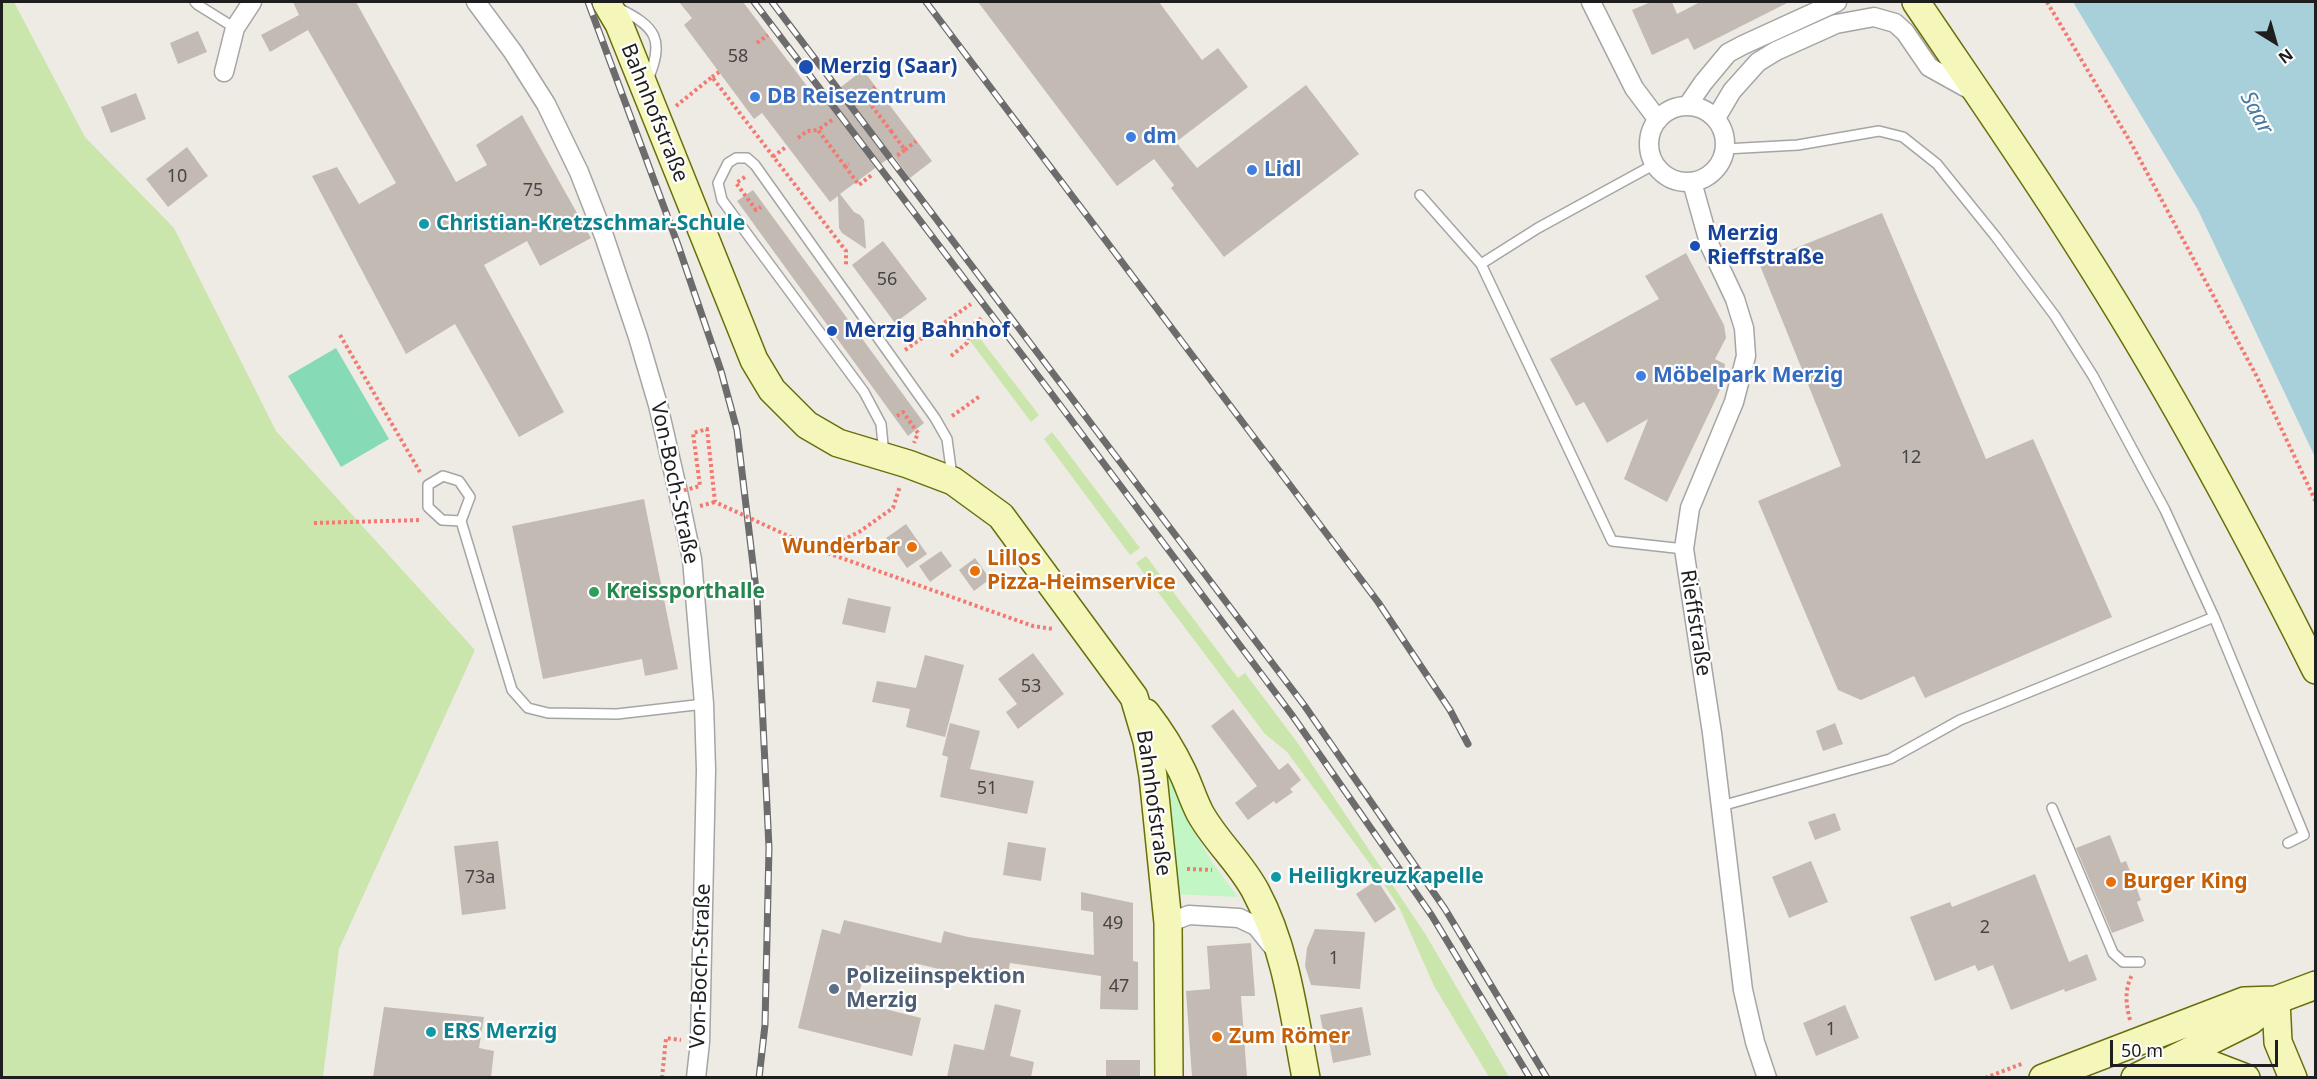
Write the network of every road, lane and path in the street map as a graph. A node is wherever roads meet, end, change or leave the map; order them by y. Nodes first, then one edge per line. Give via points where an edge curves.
1 (195, 2) edge
2 (252, 2) edge
3 (477, 2) edge
4 (607, 2) edge
5 (1591, 2) edge
6 (1837, 2) edge
7 (1916, 2) edge
8 (2047, 2) edge
9 (235, 28) junction
10 (768, 35) dead end
11 (757, 43) dead end
12 (224, 72) dead end
13 (719, 72) dead end
14 (712, 77) dead end
15 (875, 87) dead end
16 (1979, 95) junction
17 (864, 96) dead end
18 (868, 101) dead end
19 (1688, 105) junction
20 (1716, 118) junction
21 (832, 120) dead end
22 (1658, 120) junction
23 (818, 130) junction
24 (798, 138) dead end
25 (916, 141) dead end
26 (1725, 149) junction
27 (905, 150) junction
28 (895, 157) dead end
29 (1655, 164) junction
30 (873, 174) dead end
31 (1692, 182) junction
32 (1420, 195) dead end
33 (756, 210) dead end
34 (751, 214) dead end
35 (1481, 264) junction
36 (971, 304) dead end
37 (982, 318) dead end
38 (340, 335) dead end
39 (905, 350) dead end
40 (951, 356) dead end
41 (980, 396) dead end
42 (909, 408) dead end
43 (903, 412) junction
44 (897, 416) dead end
45 (951, 417) dead end
46 (883, 447) junction
47 (953, 481) junction
48 (428, 485) junction
49 (678, 492) junction
50 (2316, 502) edge
51 (442, 520) junction
52 (461, 522) junction
53 (314, 523) dead end
54 (859, 532) dead end
55 (1684, 549) junction
56 (821, 551) junction
57 (2214, 617) junction
58 (1088, 633) junction
59 (2316, 670) edge
60 (1134, 697) junction
61 (704, 704) junction
62 (1721, 806) junction
63 (2052, 808) dead end
64 (2288, 843) dead end
65 (1162, 867) junction
66 (1243, 872) junction
67 (1168, 923) junction
68 (2140, 962) joint
69 (1287, 981) junction
70 (2316, 985) edge
71 (2276, 1000) junction
72 (2132, 1025) dead end
73 (700, 1042) junction
74 (2141, 1075) edge
75 (532, 1077) edge
76 (544, 1077) edge
77 (662, 1077) edge
78 (696, 1077) edge
79 (1169, 1077) edge
80 (1306, 1077) edge
81 (1767, 1077) edge
82 (2043, 1077) edge
83 (2246, 1077) edge
84 (2293, 1077) edge

1 - 9 lane
2 - 9 street
3 - 49 street, Von-Boch-Straße via 546,104 579,172 638,337
4 - 46 street, Bahnhofstraße via 754,360 772,390 807,425 838,443
5 - 22 street via 1635,88
6 - 19 street via 1728,53
7 - 16 street
8 - 50 path via 2131,142 2256,375
9 - 12 street
10 - 11 path
13 - 14 path
15 - 17 path
16 - 20 street via 1929,68 1905,32 1895,23 1874,17 1836,24 1758,62 1732,91
16 - 59 street via 2077,243 2187,425
18 - 27 path
19 - 20 street
19 - 22 street via 1666,112
20 - 26 street
21 - 23 path
22 - 29 street via 1649,142
23 - 24 path via 807,131
23 - 30 path via 859,184
25 - 27 path
26 - 31 street via 1714,171
26 - 57 lane via 1798,145 1879,131 1903,136 1937,164 2055,316 2093,376 2165,510
27 - 28 path
29 - 31 street via 1671,179
29 - 35 lane
31 - 55 street, Rieffstraße via 1710,246 1744,328 1746,356 1734,402 1690,508
32 - 35 lane
33 - 34 path
35 - 55 lane via 1612,541
36 - 39 path
37 - 40 path via 971,326 967,343
38 - 48 path
41 - 45 path
42 - 43 path
43 - 44 path
43 - 46 path via 918,433 913,447
46 - 47 street, Bahnhofstraße
46 - 47 lane via 881,424 864,392 722,200 718,183 736,158 747,158 757,168 935,418 947,439
47 - 58 street, Bahnhofstraße via 1001,516
48 - 51 lane via 428,507
48 - 52 lane via 443,476 459,481 470,497
49 - 56 path, bridge via 700,486 693,433 707,429 715,502
49 - 61 street, Von-Boch-Straße via 692,560
51 - 52 lane
51 - 53 path
52 - 61 lane via 512,690 528,708 548,713 617,714
54 - 56 path
55 - 62 street, Rieffstraße
56 - 58 path via 1033,626
57 - 62 lane via 1959,720 1890,759
57 - 64 lane via 2304,835
58 - 60 street, Bahnhofstraße
60 - 65 street, Bahnhofstraße via 1154,776
60 - 66 street via 1162,735 1212,833
61 - 73 street, Von-Boch-Straße
62 - 81 street, Rieffstraße via 1743,990
63 - 68 lane via 2113,952 2123,962
65 - 66 path
65 - 67 street, Bahnhofstraße
66 - 69 street via 1266,911
67 - 69 street via 1189,915 1239,918 1256,926 1274,949
67 - 79 street, Bahnhofstraße
68 - 72 path via 2127,984
69 - 80 street
70 - 71 street
71 - 74 street via 2250,1021
71 - 82 street via 2244,1001
71 - 84 street via 2278,1042
73 - 77 path via 666,1038
73 - 78 street, Von-Boch-Straße
74 - 83 street via 2207,1063
75 - 76 path

